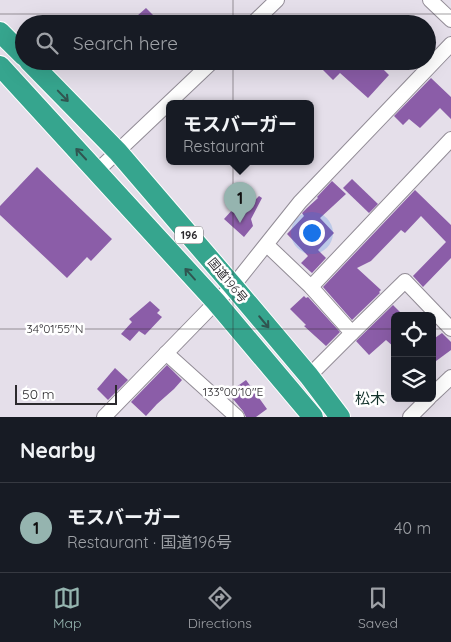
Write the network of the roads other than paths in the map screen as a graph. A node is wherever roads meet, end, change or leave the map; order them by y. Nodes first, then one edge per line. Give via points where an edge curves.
1 (277, 0) edge
2 (430, 0) edge
3 (261, 15) edge
4 (451, 20) edge
5 (0, 32) edge
6 (451, 44) edge
7 (15, 47) edge
8 (436, 60) edge
9 (0, 66) edge
10 (38, 70) edge
11 (204, 70) edge
12 (426, 70) edge
13 (172, 100) edge
14 (166, 106) edge
15 (451, 139) edge
16 (118, 152) junction
17 (97, 171) junction
18 (267, 245) junction
19 (233, 286) junction
20 (311, 287) junction
21 (216, 302) junction
22 (451, 328) edge
23 (352, 333) junction
24 (166, 353) junction
25 (309, 376) junction
26 (451, 377) edge
27 (436, 391) edge
28 (425, 402) edge
29 (104, 417) edge
30 (237, 417) edge
31 (313, 417) edge
32 (340, 417) edge
33 (410, 417) edge

1 - 3 street
2 - 4 street
5 - 7 highway
6 - 8 street
17 -> 9 highway, 国道196号 / 196
10 -> 16 highway, 国道196号 / 196
11 - 13 street
12 - 18 street via 300,202
14 - 16 street
15 - 20 street
16 - 17 street
16 - 19 highway, 国道196号 / 196
21 -> 17 highway, 国道196号 / 196
18 - 19 street
18 - 20 street
19 - 21 street
19 -> 25 highway, 国道196号 / 196
20 - 23 street
21 - 24 street
21 - 31 highway, 国道196号 / 196
22 - 23 street via 405,281
23 - 25 street
24 - 29 street
24 - 30 street
25 - 32 highway, 国道196号 / 196
26 - 27 street
28 - 33 street

